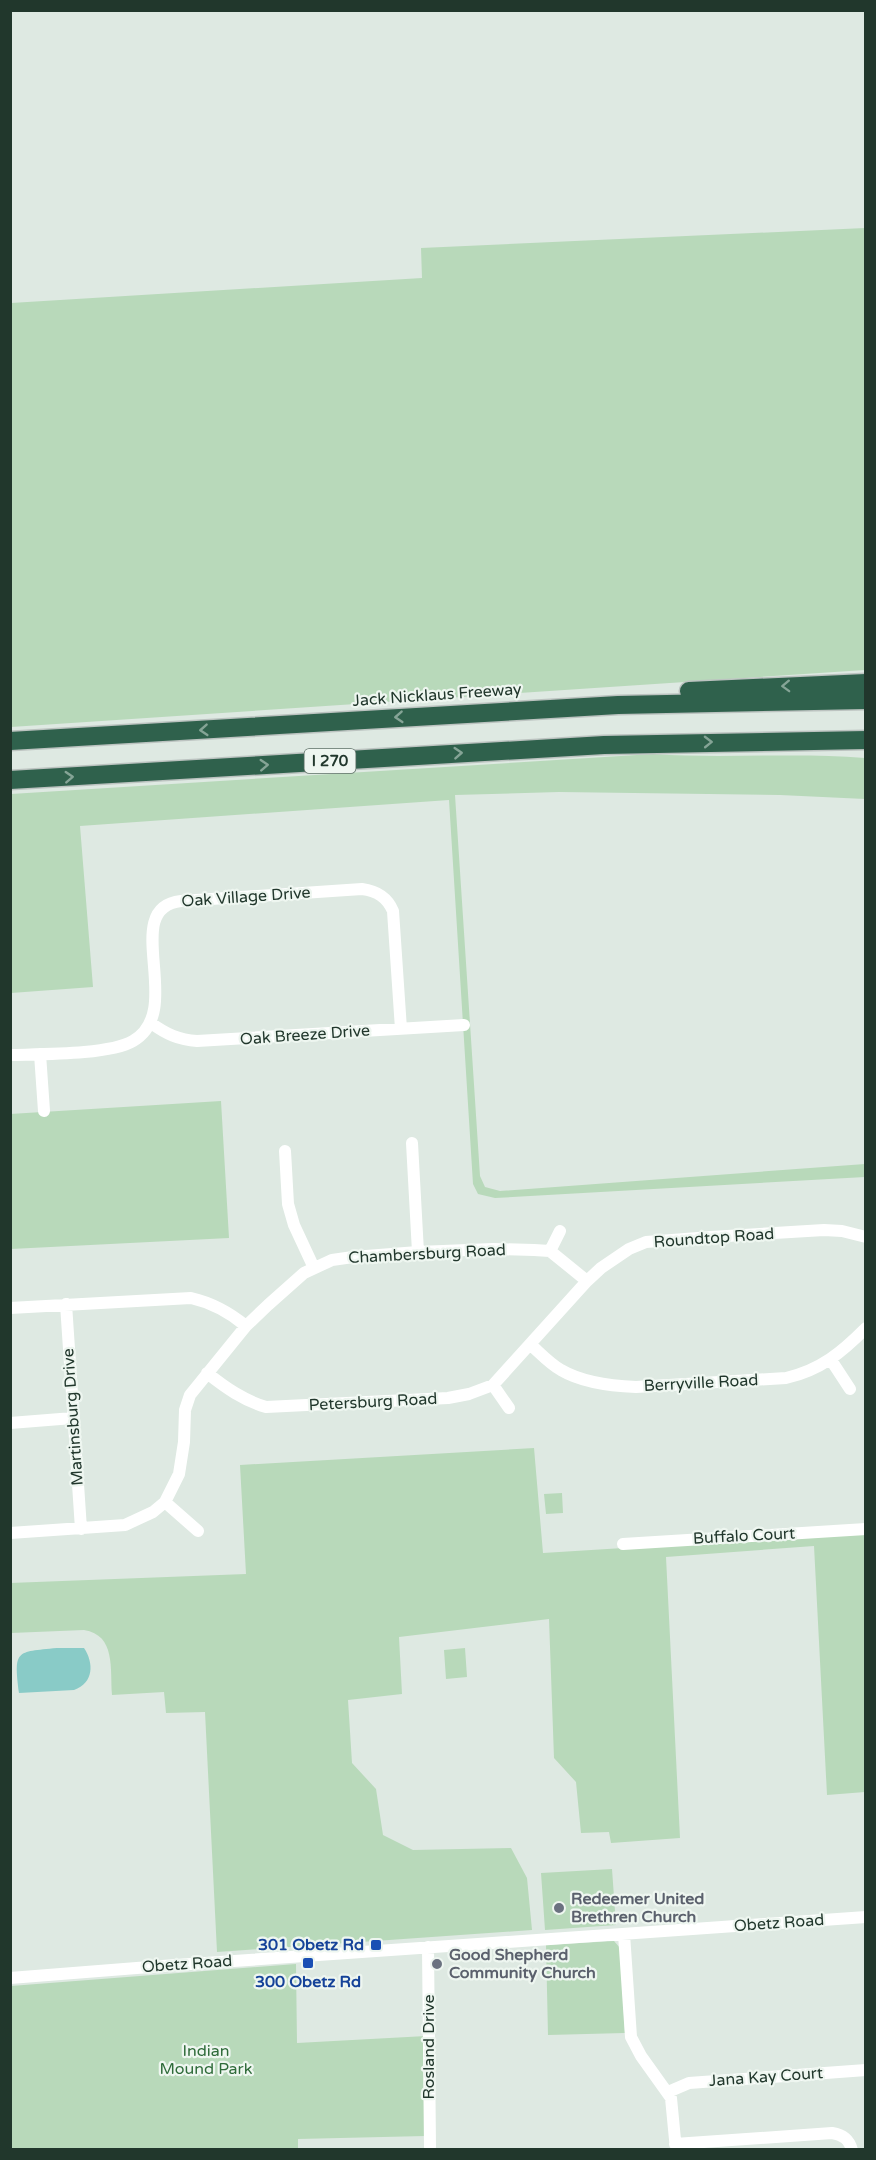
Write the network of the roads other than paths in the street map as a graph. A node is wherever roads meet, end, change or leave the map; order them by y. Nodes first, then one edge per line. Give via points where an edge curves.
1 (866, 684) edge
2 (866, 700) edge
3 (499, 711) junction
4 (807, 740) junction
5 (866, 740) edge
6 (10, 741) edge
7 (866, 746) edge
8 (10, 780) edge
9 (151, 1023) junction
10 (464, 1025) dead end
11 (401, 1029) junction
12 (40, 1054) junction
13 (10, 1055) edge
14 (44, 1111) dead end
15 (412, 1143) dead end
16 (285, 1151) dead end
17 (560, 1231) dead end
18 (866, 1237) edge
19 (550, 1251) junction
20 (418, 1252) junction
21 (314, 1268) junction
22 (587, 1281) junction
23 (66, 1304) junction
24 (10, 1308) edge
25 (246, 1326) junction
26 (865, 1329) edge
27 (531, 1345) junction
28 (831, 1360) junction
29 (207, 1373) junction
30 (493, 1385) junction
31 (850, 1389) dead end
32 (508, 1408) dead end
33 (73, 1418) junction
34 (10, 1423) edge
35 (165, 1502) junction
36 (81, 1529) junction
37 (866, 1529) edge
38 (198, 1531) dead end
39 (10, 1533) edge
40 (623, 1544) dead end
41 (866, 1917) edge
42 (624, 1934) junction
43 (428, 1947) junction
44 (10, 1978) edge
45 (866, 2070) edge
46 (668, 2092) junction
47 (747, 2144) edge
48 (850, 2144) edge
49 (676, 2147) edge
50 (430, 2148) dead end

1 -> 3 highway via 699,690
2 - 3 highway, Jack Nicklaus Freeway
3 -> 6 highway, Jack Nicklaus Freeway
4 - 5 highway, I 270
4 - 7 highway
8 -> 4 highway, I 270 via 604,745
9 - 11 street, Oak Breeze Drive via 182,1040 197,1041
9 - 11 street, Oak Village Drive via 156,1006 154,920 170,903 362,889 382,896 391,906
9 - 12 street via 140,1036 117,1048
10 - 11 street, Oak Breeze Drive
12 - 13 street
12 - 14 street
15 - 20 street
16 - 21 street via 288,1204
17 - 19 street
18 - 22 street, Roundtop Road via 824,1230 646,1242 629,1249
19 - 20 street, Chambersburg Road
19 - 22 street
20 - 21 street, Chambersburg Road via 332,1260
21 - 25 street, Chambersburg Road
22 - 27 street, Roundtop Road
23 - 24 street
23 - 25 street via 190,1298 228,1311
23 - 33 street, Martinsburg Drive
25 - 29 street, Chambersburg Road
26 - 28 street, Berryville Road
27 - 28 street, Berryville Road via 561,1370 613,1386 786,1378
27 - 30 street, Petersburg Road
28 - 31 street
29 - 30 street, Petersburg Road via 231,1392 266,1407 448,1398
29 - 35 street, Chambersburg Road via 190,1395 185,1410 179,1474
30 - 32 street
33 - 34 street
33 - 36 street, Martinsburg Drive
35 - 36 street via 124,1525
35 - 38 street
36 - 39 street
37 - 40 street, Buffalo Court
41 - 42 street, Obetz Road
42 - 43 street, Obetz Road
42 - 46 street via 631,2037
43 - 44 street, Obetz Road
43 - 50 street, Rosland Drive
45 - 46 street, Jana Kay Court via 689,2083
46 - 49 street
47 - 48 street via 832,2133
47 - 49 street

